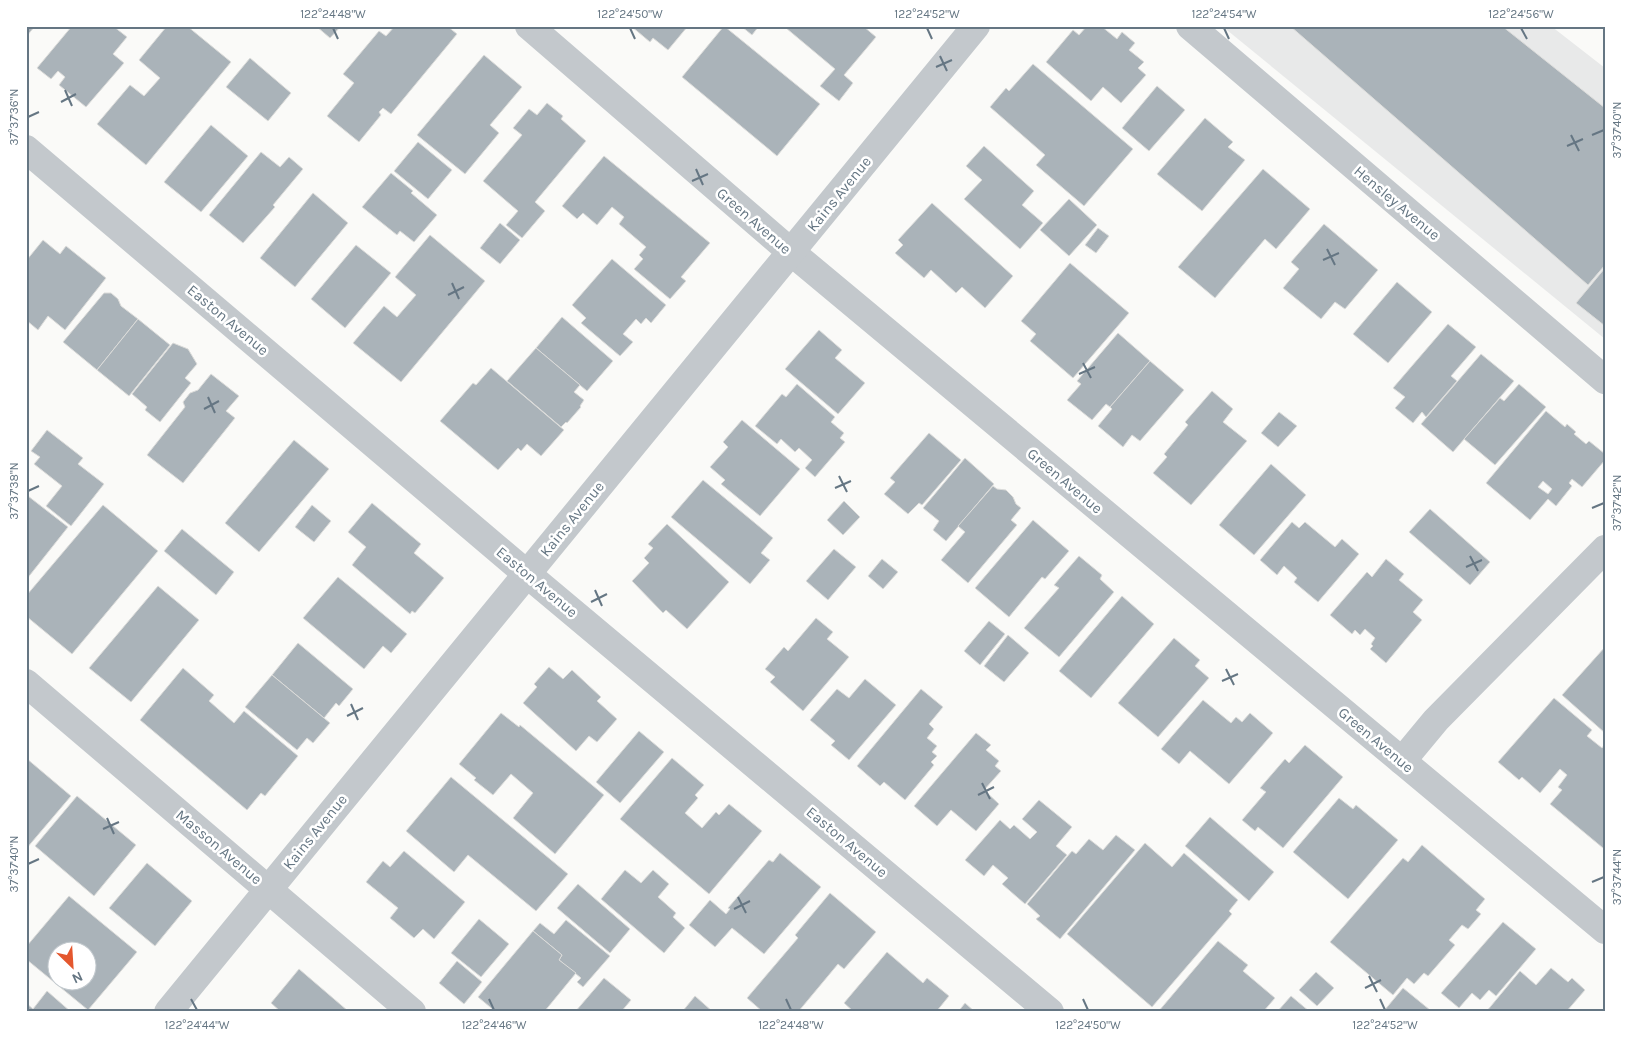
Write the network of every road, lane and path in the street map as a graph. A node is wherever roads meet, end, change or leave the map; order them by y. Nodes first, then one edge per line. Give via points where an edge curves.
1 (529, 26) edge
2 (976, 26) edge
3 (1190, 26) edge
4 (26, 149) edge
5 (791, 252) junction
6 (1605, 380) edge
7 (1605, 549) edge
8 (527, 574) junction
9 (26, 683) edge
10 (1402, 761) junction
11 (268, 889) junction
12 (1605, 930) edge
13 (168, 1012) edge
14 (412, 1012) edge
15 (1050, 1012) edge

1 - 5 street, Green Avenue
2 - 5 street, Kains Avenue
3 - 6 street, Hensley Avenue
4 - 8 street, Easton Avenue
5 - 8 street, Kains Avenue
5 - 10 street, Green Avenue
7 - 10 street via 1436,720
8 - 11 street, Kains Avenue
8 - 15 street, Easton Avenue
9 - 11 street, Masson Avenue
10 - 12 street, Green Avenue
11 - 13 street, Kains Avenue
11 - 14 street, Masson Avenue

